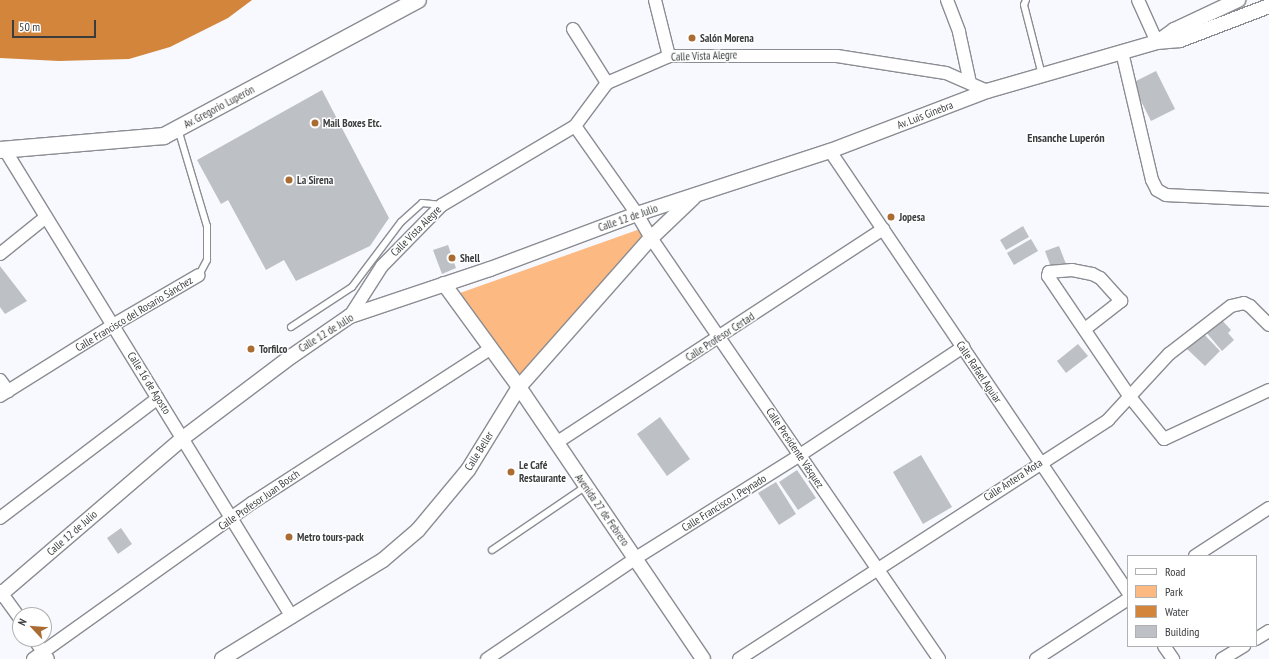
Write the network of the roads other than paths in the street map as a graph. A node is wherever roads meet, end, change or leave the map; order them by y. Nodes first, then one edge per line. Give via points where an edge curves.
1 (418, 0) edge
2 (655, 0) edge
3 (947, 0) edge
4 (1026, 0) edge
5 (1138, 0) edge
6 (1238, 0) edge
7 (1269, 6) edge
8 (573, 29) dead end
9 (1157, 42) junction
10 (1122, 52) junction
11 (669, 56) junction
12 (1042, 75) junction
13 (607, 83) junction
14 (970, 83) junction
15 (987, 91) junction
16 (575, 126) junction
17 (178, 129) junction
18 (3, 150) edge
19 (830, 151) junction
20 (695, 196) junction
21 (1269, 200) edge
22 (442, 205) junction
23 (637, 214) junction
24 (46, 217) junction
25 (883, 229) junction
26 (651, 238) junction
27 (0, 254) edge
28 (199, 275) joint
29 (444, 284) junction
30 (350, 316) junction
31 (113, 325) junction
32 (1269, 325) edge
33 (291, 327) dead end
34 (1085, 329) junction
35 (719, 338) junction
36 (963, 347) junction
37 (490, 349) junction
38 (0, 380) edge
39 (518, 387) junction
40 (1269, 390) edge
41 (4, 394) edge
42 (1130, 397) junction
43 (158, 398) junction
44 (183, 438) junction
45 (556, 443) junction
46 (800, 455) junction
47 (1040, 462) junction
48 (586, 486) junction
49 (1269, 508) edge
50 (0, 518) edge
51 (232, 519) junction
52 (492, 550) dead end
53 (1197, 555) edge
54 (636, 558) junction
55 (877, 568) junction
56 (1127, 591) edge
57 (1, 593) edge
58 (1127, 600) edge
59 (12, 608) edge
60 (292, 616) junction
61 (1269, 631) edge
62 (1257, 637) edge
63 (37, 647) edge
64 (1165, 647) edge
65 (1242, 647) edge
66 (237, 655) edge
67 (41, 657) edge
68 (222, 659) edge
69 (487, 659) edge
70 (702, 659) edge
71 (738, 659) edge
72 (940, 659) edge
73 (1036, 659) edge
74 (1173, 659) edge
75 (1222, 659) edge

1 - 17 main road, Av. Gregorio Luperón
2 - 11 street
3 - 14 street via 959,32
4 - 12 lane via 1024,5
5 - 9 street
6 - 9 street, Av. Luis Ginebra via 1174,30
7 - 9 street, Av. Luis Ginebra via 1180,40
8 - 13 street
9 - 10 street, Av. Luis Ginebra
10 - 12 street, Av. Luis Ginebra
10 - 21 street via 1152,180 1157,190 1166,195
11 - 13 street, Calle Vista Alegre
11 - 14 street, Calle Vista Alegre via 837,56 946,73
12 - 15 street, Av. Luis Ginebra
13 - 16 street, Calle Vista Alegre
14 - 15 street, Calle Vista Alegre
15 - 19 street, Av. Luis Ginebra
16 - 22 street, Calle Vista Alegre
16 - 23 street
17 - 18 main road, Av. Gregorio Luperón via 164,136
17 - 28 lane, Calle Francisco del Rosario Sánchez via 207,226 207,260
18 - 24 street, Calle 16 de Agosto
19 - 20 street, Av. Luis Ginebra
19 - 25 street, Calle Rafael Aguiar
20 - 23 street, Calle 12 de Julio
20 - 26 street, Calle Beller
22 - 30 street, Calle Vista Alegre via 382,266
22 - 33 lane via 422,203 401,222 352,287
23 - 26 street, Calle Presidente Vásquez
23 - 29 street, Calle 12 de Julio
24 - 27 street
24 - 31 street, Calle 16 de Agosto
25 - 35 street, Calle Profesor Certad
25 - 36 street, Calle Rafael Aguiar
26 - 35 street, Calle Presidente Vásquez
26 - 39 street, Calle Beller
28 - 31 street, Calle Francisco del Rosario Sánchez
29 - 30 street, Calle 12 de Julio
29 - 37 street, Avenida 27 de Febrero
30 - 44 street, Calle 12 de Julio
31 - 41 street, Calle Francisco del Rosario Sánchez
31 - 43 street, Calle 16 de Agosto
32 - 42 street, Calle Antera Mota via 1244,303 1231,306 1169,354
34 - 34 street via 1120,301 1100,278 1092,274 1072,270 1049,272 1048,276
34 - 42 street
35 - 45 street, Calle Profesor Certad
35 - 46 street, Calle Presidente Vásquez
36 - 46 street, Calle Francisco J. Peynado
36 - 47 street, Calle Rafael Aguiar
37 - 39 street, Avenida 27 de Febrero
37 - 51 street, Calle Profesor Juan Bosch via 252,503
38 - 41 street
39 - 45 street, Avenida 27 de Febrero
39 - 60 street, Calle Beller via 468,470 418,530 383,560
40 - 42 street via 1168,439 1162,437
42 - 47 street, Calle Antera Mota via 1108,420
43 - 44 street, Calle 16 de Agosto
43 - 50 street
44 - 51 street, Calle 16 de Agosto
44 - 57 street, Calle 12 de Julio
45 - 48 street, Avenida 27 de Febrero
46 - 54 street, Calle Francisco J. Peynado
46 - 55 street, Calle Presidente Vásquez
47 - 55 street, Calle Antera Mota
47 - 56 street, Calle Rafael Aguiar
48 - 52 lane
48 - 54 street, Avenida 27 de Febrero
49 - 53 street
51 - 60 street, Calle 16 de Agosto
51 - 67 street, Calle Profesor Juan Bosch
54 - 69 street, Calle Francisco J. Peynado
54 - 70 street, Avenida 27 de Febrero
55 - 71 street, Calle Antera Mota
55 - 72 street, Calle Presidente Vásquez
57 - 59 street
58 - 73 street
60 - 66 street, Calle Beller
61 - 62 street
63 - 67 street
64 - 74 street
65 - 75 street
66 - 68 street, Calle Beller

